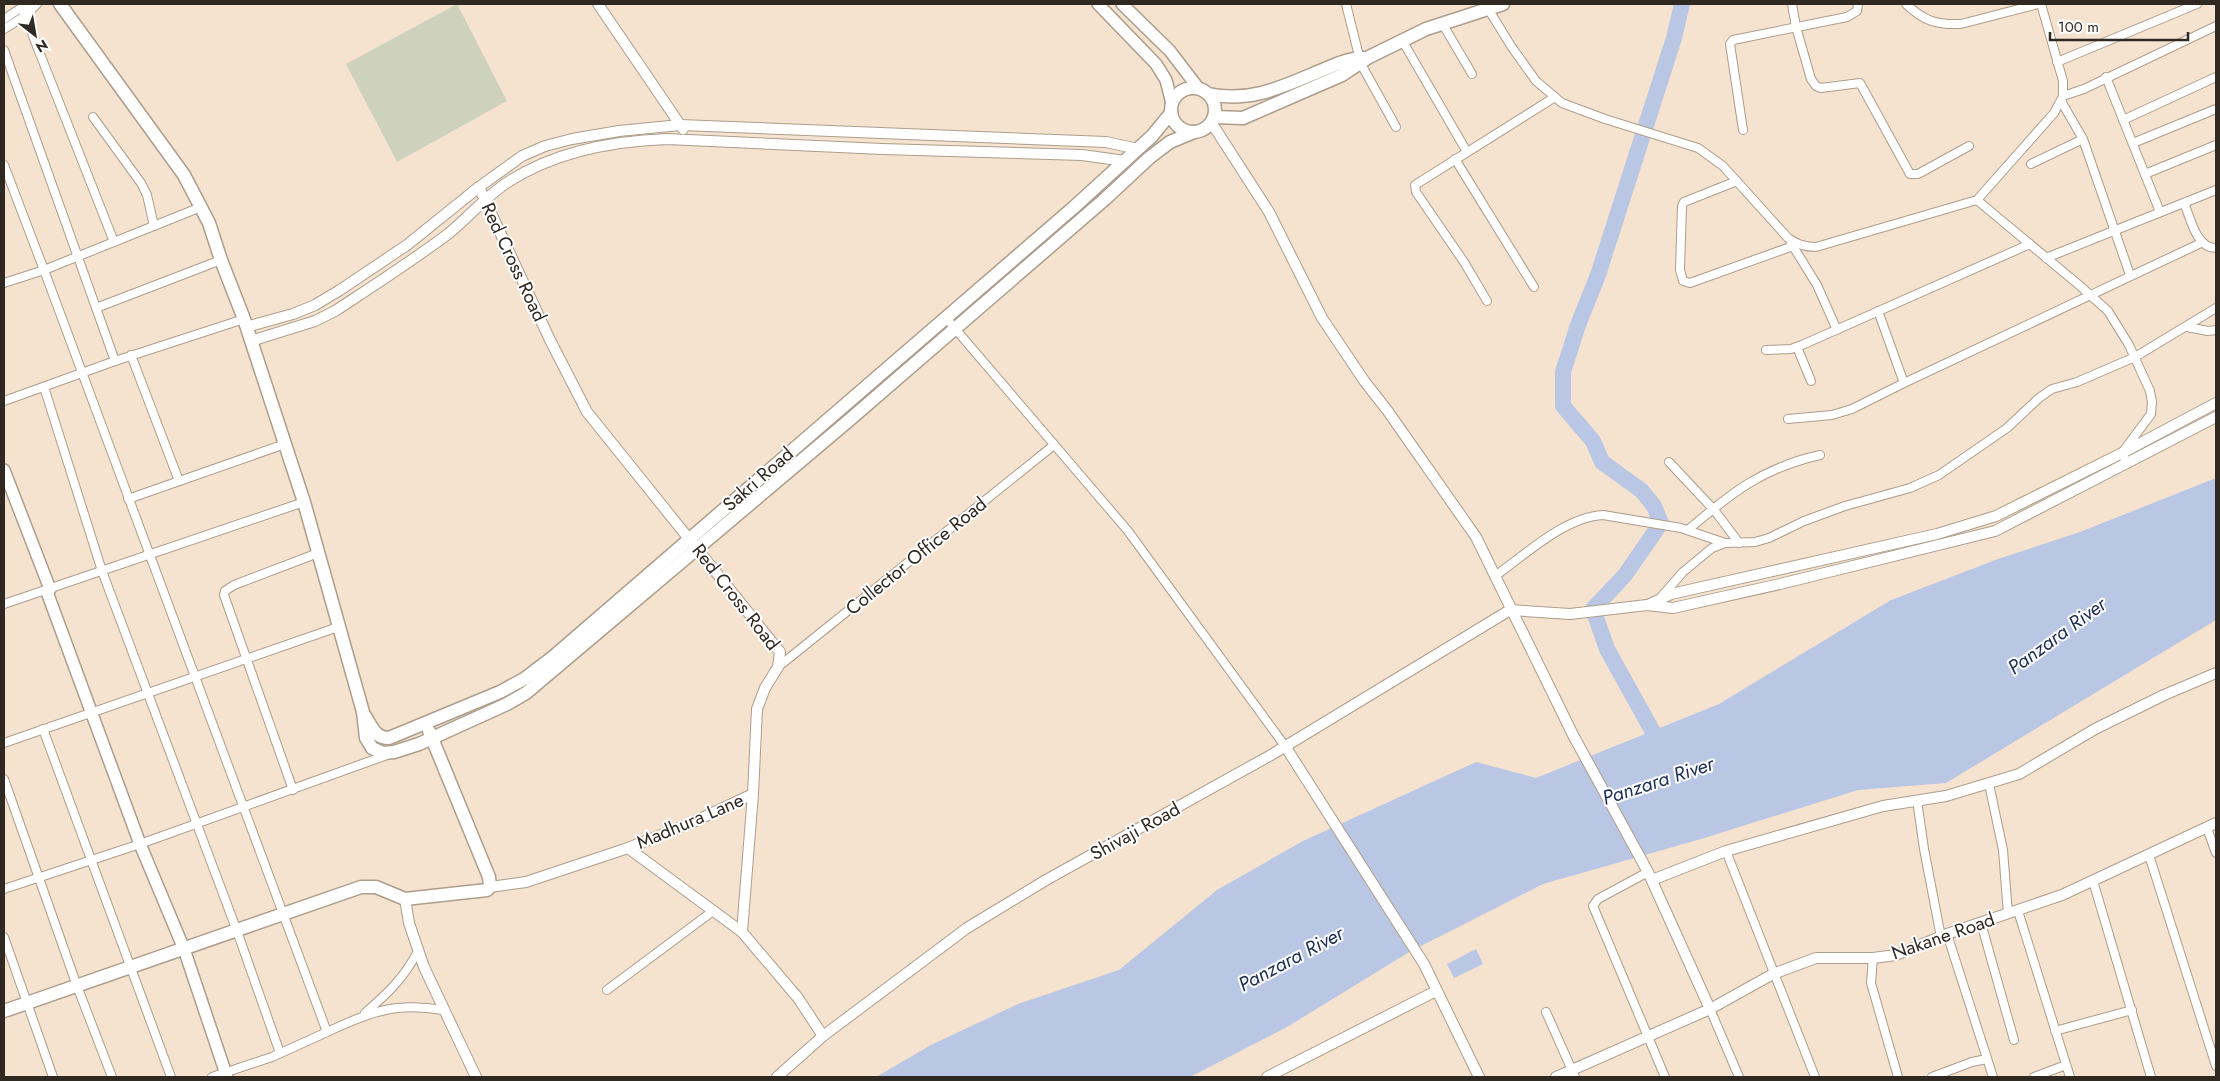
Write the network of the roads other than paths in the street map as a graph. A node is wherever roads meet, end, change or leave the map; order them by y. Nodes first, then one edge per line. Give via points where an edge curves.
1 (38, 4) edge
2 (60, 4) edge
3 (598, 4) edge
4 (1098, 4) edge
5 (1122, 4) edge
6 (1346, 4) edge
7 (1503, 4) edge
8 (1792, 4) edge
9 (1858, 4) edge
10 (1906, 4) edge
11 (2040, 4) edge
12 (2197, 4) edge
13 (1487, 7) junction
14 (25, 9) edge
15 (4, 18) edge
16 (1442, 23) junction
17 (2216, 26) edge
18 (1796, 27) junction
19 (4, 29) edge
20 (1402, 40) junction
21 (4, 50) edge
22 (1364, 60) junction
23 (2057, 62) junction
24 (1472, 74) dead end
25 (2106, 77) junction
26 (2216, 77) edge
27 (1204, 91) junction
28 (1555, 97) junction
29 (2062, 98) junction
30 (1172, 108) junction
31 (2216, 109) edge
32 (93, 117) dead end
33 (1213, 120) junction
34 (2123, 120) junction
35 (680, 125) junction
36 (1396, 127) dead end
37 (1743, 130) dead end
38 (834, 131) junction
39 (1194, 132) junction
40 (2083, 139) junction
41 (691, 140) junction
42 (2133, 143) junction
43 (2216, 145) edge
44 (1969, 146) dead end
45 (832, 147) junction
46 (1138, 148) junction
47 (1466, 152) junction
48 (1454, 159) junction
49 (1125, 161) junction
50 (2031, 164) dead end
51 (4, 166) edge
52 (2145, 174) junction
53 (1737, 181) junction
54 (479, 187) junction
55 (2216, 190) edge
56 (485, 200) junction
57 (1977, 200) junction
58 (2184, 203) junction
59 (201, 207) junction
60 (2160, 212) junction
61 (154, 226) junction
62 (2115, 230) junction
63 (1788, 238) junction
64 (114, 242) junction
65 (2201, 243) junction
66 (2030, 244) junction
67 (1793, 246) junction
68 (2216, 248) edge
69 (78, 256) junction
70 (2046, 258) junction
71 (220, 260) junction
72 (44, 270) junction
73 (2130, 275) junction
74 (4, 283) edge
75 (1534, 287) dead end
76 (2090, 294) junction
77 (1486, 301) dead end
78 (96, 308) junction
79 (2216, 308) edge
80 (1878, 311) junction
81 (946, 318) junction
82 (245, 323) junction
83 (2188, 327) junction
84 (955, 328) junction
85 (1836, 330) junction
86 (2216, 330) edge
87 (250, 341) junction
88 (1797, 346) junction
89 (1766, 350) dead end
90 (131, 355) junction
91 (2135, 357) junction
92 (115, 361) junction
93 (82, 373) junction
94 (1811, 381) dead end
95 (1904, 383) junction
96 (44, 386) junction
97 (4, 401) edge
98 (2216, 403) edge
99 (2216, 417) edge
100 (1788, 419) dead end
101 (285, 444) junction
102 (1054, 445) junction
103 (2122, 453) junction
104 (1820, 455) dead end
105 (1669, 462) dead end
106 (2127, 464) junction
107 (4, 470) edge
108 (179, 481) junction
109 (128, 498) junction
110 (304, 502) junction
111 (1713, 509) junction
112 (1684, 529) junction
113 (694, 543) junction
114 (1725, 543) junction
115 (1739, 543) junction
116 (318, 553) junction
117 (149, 555) junction
118 (102, 571) junction
119 (1495, 576) junction
120 (50, 588) junction
121 (1661, 598) junction
122 (4, 604) edge
123 (1647, 605) junction
124 (1510, 610) junction
125 (338, 626) junction
126 (246, 660) junction
127 (778, 666) junction
128 (2216, 674) edge
129 (194, 678) junction
130 (147, 693) junction
131 (92, 711) junction
132 (363, 712) junction
133 (426, 723) junction
134 (43, 728) junction
135 (432, 738) junction
136 (4, 742) edge
137 (1285, 746) junction
138 (394, 752) junction
139 (4, 779) edge
140 (1988, 784) junction
141 (293, 790) junction
142 (753, 794) junction
143 (1917, 800) junction
144 (242, 808) junction
145 (196, 824) junction
146 (2211, 826) edge
147 (140, 844) junction
148 (628, 848) junction
149 (1726, 851) junction
150 (2216, 853) edge
151 (2149, 855) junction
152 (91, 860) junction
153 (1650, 876) junction
154 (39, 878) junction
155 (2093, 880) junction
156 (490, 887) junction
157 (4, 889) edge
158 (405, 898) junction
159 (713, 911) junction
160 (2013, 913) junction
161 (282, 915) junction
162 (1981, 923) junction
163 (237, 931) junction
164 (742, 932) junction
165 (1944, 935) junction
166 (4, 937) edge
167 (184, 950) junction
168 (418, 951) junction
169 (1873, 958) junction
170 (130, 968) junction
171 (1773, 974) junction
172 (77, 986) junction
173 (607, 990) dead end
174 (1436, 990) junction
175 (28, 1003) junction
176 (1710, 1009) junction
177 (444, 1010) junction
178 (2132, 1010) junction
179 (4, 1011) edge
180 (1546, 1012) dead end
181 (362, 1016) junction
182 (2055, 1031) junction
183 (327, 1032) junction
184 (823, 1036) junction
185 (1647, 1036) junction
186 (2014, 1040) dead end
187 (2214, 1051) edge
188 (280, 1053) junction
189 (1987, 1059) junction
190 (2066, 1065) junction
191 (2216, 1066) edge
192 (1573, 1073) edge
193 (226, 1075) edge
194 (53, 1077) edge
195 (112, 1077) edge
196 (171, 1077) edge
197 (212, 1077) edge
198 (476, 1077) edge
199 (777, 1077) edge
200 (1267, 1077) edge
201 (1479, 1077) edge
202 (1556, 1077) edge
203 (1665, 1077) edge
204 (1739, 1077) edge
205 (1815, 1077) edge
206 (1898, 1077) edge
207 (1932, 1077) edge
208 (1993, 1077) edge
209 (2034, 1077) edge
210 (2070, 1077) edge
211 (2151, 1077) edge

1 - 14 street
2 - 59 main road via 184,175
3 - 35 street
4 - 30 main road via 1156,64 1166,80
5 - 27 main road via 1170,51
6 - 22 street
7 - 13 main road
8 - 18 street
9 - 18 street via 1857,11 1847,17
10 - 11 street via 1919,16 1935,23 1961,24
11 - 23 street
12 - 23 street
13 - 16 main road
13 - 28 street via 1536,81
14 - 15 street
14 - 19 street
14 - 64 street
16 - 20 main road
16 - 24 street
17 - 25 street
18 - 37 street via 1737,38 1730,44
18 - 44 street via 1816,86 1860,83 1910,174 1918,174
20 - 22 main road
20 - 47 street
21 - 69 street
22 - 27 main road via 1334,64 1263,93 1245,97 1226,98
22 - 33 main road via 1342,75 1243,118
22 - 36 street
23 - 29 street via 2063,81
25 - 29 street
25 - 34 street
26 - 34 street
27 - 30 main road via 1190,88 1183,91 1176,96
27 - 33 main road via 1215,106
28 - 47 street
28 - 53 street via 1562,103 1605,119 1698,148
29 - 40 street
29 - 57 street via 2054,113
30 - 39 main road via 1174,121 1179,127
30 - 46 main road, Sakri Road via 1152,136
31 - 42 street
32 - 61 street via 141,183
33 - 39 main road via 1202,130
33 - 119 street via 1269,212 1322,318 1461,514
34 - 42 street
35 - 38 street
35 - 41 street
35 - 54 street via 619,131 545,146 522,156
38 - 45 street
38 - 46 street via 1106,142
39 - 84 main road via 1170,142 1149,158 1105,200
40 - 50 street
40 - 62 street
41 - 45 street
41 - 56 street via 639,140 557,158 507,182
42 - 52 street
43 - 52 street
45 - 49 street via 1082,155
46 - 49 main road, Sakri Road
47 - 48 street
48 - 75 street
48 - 77 street via 1418,182 1414,188
49 - 81 main road, Sakri Road
51 - 72 street
52 - 60 street
53 - 63 street
53 - 67 street via 1684,202 1680,270 1683,281 1690,283
54 - 56 street, Red Cross Road
54 - 82 street via 407,245 315,305 293,314
55 - 58 street
56 - 87 street via 448,234 335,311
56 - 113 street, Red Cross Road via 587,412
57 - 63 street via 1816,247 1798,245
57 - 66 street
58 - 60 street
58 - 65 street
59 - 61 street
59 - 71 main road
60 - 62 street
61 - 64 street
62 - 70 street
62 - 73 street
63 - 67 street
64 - 69 street
65 - 68 street
65 - 73 street
66 - 70 street
66 - 80 street
67 - 85 street via 1817,284
69 - 72 street
69 - 78 street
70 - 76 street
71 - 78 street
71 - 82 main road
72 - 74 street
72 - 93 street
73 - 76 street
76 - 91 street via 2108,311
76 - 95 street
78 - 92 street
79 - 83 street
80 - 85 street
80 - 95 street
81 - 84 street
81 - 113 main road, Sakri Road
82 - 87 main road
82 - 90 street
83 - 86 street
83 - 91 street
84 - 102 street
84 - 113 main road
85 - 88 street
87 - 101 main road
88 - 89 street
88 - 94 street
90 - 92 street
90 - 108 street
91 - 103 street via 2150,391 2151,414
91 - 115 street via 2045,394 2007,428 1939,475 1910,488 1804,520 1769,538
92 - 93 street
93 - 96 street
93 - 109 street
95 - 100 street via 1852,409 1832,415
96 - 97 street
96 - 118 street
98 - 103 street
99 - 106 street
101 - 108 street
101 - 110 main road
102 - 127 street, Collector Office Road
102 - 137 street via 1128,531
103 - 106 street
103 - 121 street via 2013,508 1974,523
104 - 111 street via 1764,473
105 - 111 street
106 - 123 street via 1995,531 1673,608
107 - 120 main road
108 - 109 street
109 - 117 street
110 - 116 main road
110 - 117 street
111 - 112 street
111 - 115 street
112 - 114 street
112 - 119 street via 1604,515 1585,517
113 - 127 street, Red Cross Road via 778,648 781,659
113 - 133 main road, Sakri Road via 524,679
113 - 135 main road via 596,635 526,692
114 - 115 street
114 - 121 street via 1699,557
116 - 125 main road
116 - 126 street via 225,591 224,600
117 - 118 street
117 - 129 street
118 - 120 street
118 - 130 street
119 - 124 street
120 - 122 street
120 - 131 main road via 47,592
121 - 123 street
123 - 124 street via 1570,614
124 - 137 street, Shivaji Road
124 - 153 street
125 - 126 street
125 - 132 main road
126 - 129 street
126 - 141 street
127 - 142 street, Red Cross Road via 757,709
128 - 140 street via 2104,725 2019,774
129 - 130 street
129 - 144 street
130 - 131 street
130 - 145 street
131 - 134 street
131 - 147 main road
132 - 133 main road, Sakri Road via 381,738 398,735
132 - 138 main road via 366,738 372,748 383,753
133 - 135 main road
134 - 136 street
134 - 152 street
135 - 138 main road
135 - 156 main road via 490,877
137 - 174 street via 1424,964
137 - 184 street, Shivaji Road via 967,928
138 - 141 street
139 - 154 street
140 - 143 street
140 - 160 street
141 - 144 street
142 - 148 street, Madhura Lane
142 - 164 street, Red Cross Road
143 - 149 street via 1883,806
143 - 165 street via 1927,868
144 - 145 street
144 - 161 street
145 - 147 street
145 - 163 street
146 - 150 street
146 - 151 street, Nakane Road
147 - 152 street
147 - 167 main road
148 - 156 street, Madhura Lane via 526,882
148 - 159 street
149 - 153 street
149 - 171 street
151 - 155 street, Nakane Road
151 - 187 street
152 - 154 street
152 - 170 street
153 - 176 street
153 - 185 street via 1598,899 1593,906
154 - 157 street
154 - 172 street
155 - 160 street, Nakane Road
155 - 178 street
156 - 158 main road via 477,892
158 - 161 main road via 376,887 361,887
158 - 168 street
159 - 164 street
159 - 173 street
160 - 162 street, Nakane Road
160 - 182 street
161 - 163 main road
161 - 183 street
162 - 165 street, Nakane Road
162 - 186 street
163 - 167 main road
163 - 188 street
164 - 184 street via 798,998
165 - 169 street, Nakane Road via 1896,955
165 - 189 street
166 - 175 street
167 - 170 main road
167 - 193 main road
168 - 177 street
168 - 181 street via 396,985
169 - 171 street, Nakane Road via 1816,958
169 - 206 street via 1871,983
170 - 172 main road
170 - 196 street
171 - 176 street, Nakane Road
171 - 205 street
172 - 175 main road
172 - 195 street
174 - 200 street
174 - 201 street
175 - 179 main road
175 - 194 street
176 - 185 street, Nakane Road
176 - 204 street
177 - 181 street via 408,1006 387,1008
177 - 198 street
178 - 182 street
178 - 211 street
180 - 192 street
181 - 183 street
182 - 190 street
183 - 188 street
184 - 199 street, Shivaji Road
185 - 192 street, Nakane Road
185 - 203 street
187 - 191 street
188 - 193 street
189 - 207 street
189 - 208 street
190 - 209 street
190 - 210 street
192 - 202 street, Nakane Road
193 - 197 street

